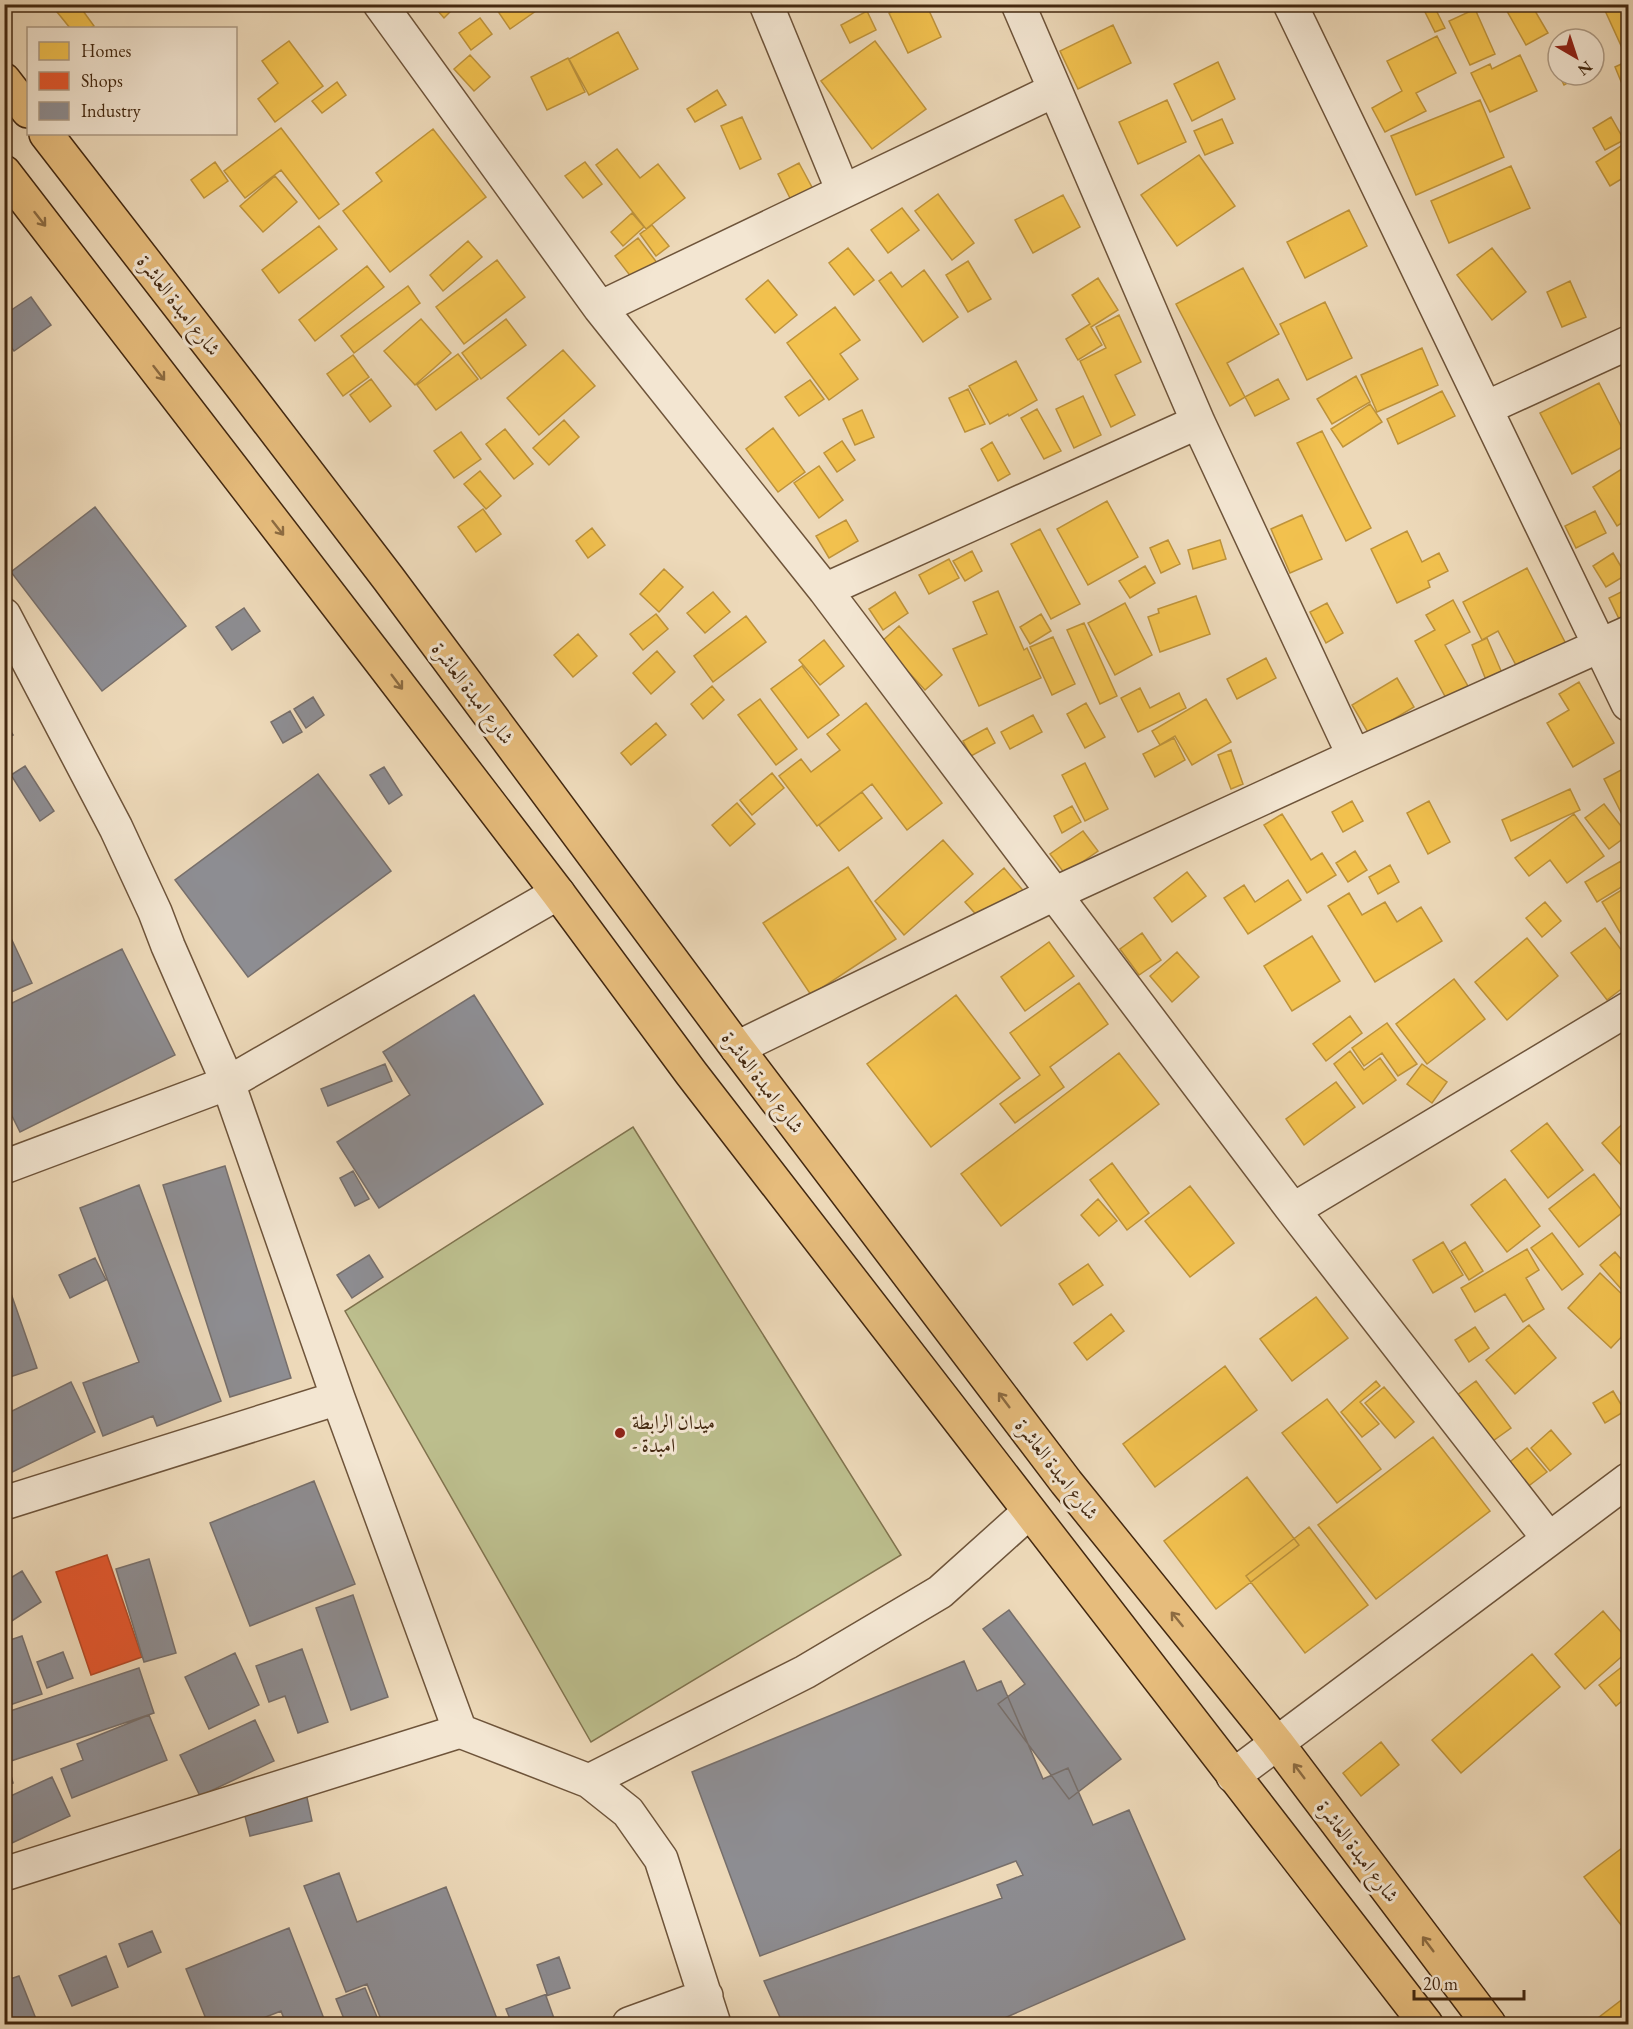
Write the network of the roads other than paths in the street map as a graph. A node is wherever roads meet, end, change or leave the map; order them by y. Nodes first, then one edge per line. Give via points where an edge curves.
1 (380, 4) edge
2 (766, 4) edge
3 (1018, 4) edge
4 (1290, 4) edge
5 (4, 80) edge
6 (1055, 90) junction
7 (27, 110) edge
8 (47, 135) edge
9 (4, 172) edge
10 (843, 191) junction
11 (600, 308) junction
12 (1629, 344) edge
13 (1486, 408) junction
14 (1198, 422) junction
15 (825, 590) junction
16 (4, 615) edge
17 (1614, 639) edge
18 (1629, 704) edge
19 (1354, 756) junction
20 (558, 893) junction
21 (1054, 894) junction
22 (1629, 1009) edge
23 (737, 1048) junction
24 (228, 1083) junction
25 (4, 1167) edge
26 (1293, 1210) junction
27 (338, 1398) junction
28 (1629, 1480) edge
29 (4, 1503) edge
30 (1029, 1512) junction
31 (1549, 1539) junction
32 (460, 1731) junction
33 (1277, 1743) junction
34 (1233, 1776) junction
35 (589, 1781) junction
36 (4, 1874) edge
37 (710, 2010) edge
38 (629, 2025) edge
39 (1426, 2025) edge
40 (1489, 2025) edge

1 - 11 street
2 - 10 street
3 - 6 street
4 - 13 street
5 - 7 main road
6 - 10 street
6 - 14 street
8 - 23 main road, شارع امبدة العاشرة via 374,560
9 -> 20 main road
10 - 11 street
11 - 15 street
12 - 13 street
13 - 17 street
14 - 15 street
14 - 19 street
15 - 21 street
16 - 24 street via 116,828
17 - 18 street
17 - 19 street
19 - 21 street
20 - 24 street
20 - 30 main road via 691,1073
21 - 23 street
21 - 26 street
22 - 26 street
33 -> 23 main road, شارع امبدة العاشرة via 1066,1482
24 - 25 street
24 - 27 street
26 - 31 street
27 - 29 street
27 - 32 street
28 - 31 street
30 - 34 main road
30 - 35 street via 940,1592 805,1672
31 - 33 street
32 - 35 street
32 - 36 street
33 - 34 street
40 -> 33 main road, شارع امبدة العاشرة
34 - 39 main road
35 - 37 street via 628,1812 661,1859
37 - 38 street

